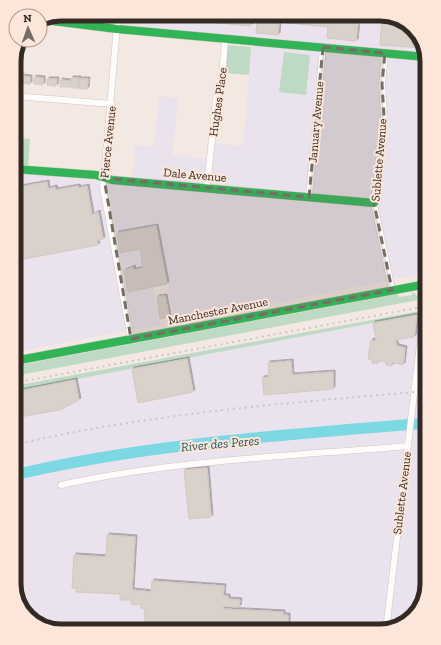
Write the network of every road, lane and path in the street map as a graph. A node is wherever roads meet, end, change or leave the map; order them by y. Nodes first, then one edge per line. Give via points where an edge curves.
1 (118, 21) edge
2 (57, 22) edge
3 (117, 29) junction
4 (225, 39) junction
5 (323, 47) junction
6 (385, 53) junction
7 (420, 56) edge
8 (21, 97) edge
9 (112, 104) junction
10 (21, 170) edge
11 (104, 178) junction
12 (208, 188) junction
13 (309, 196) junction
14 (374, 203) junction
15 (420, 286) edge
16 (392, 290) junction
17 (131, 339) junction
18 (420, 340) edge
19 (21, 360) edge
20 (408, 443) junction
21 (61, 485) dead end
22 (387, 624) edge

1 - 3 street, Pierce Avenue
2 - 3 street
3 - 4 street
3 - 9 street, Pierce Avenue
4 - 5 street
4 - 12 street, Hughes Place via 222,79 216,99
5 - 6 street
5 - 13 street, January Avenue
6 - 7 street
6 - 14 street, Sublette Avenue via 382,84 384,116
8 - 9 street
9 - 11 street, Pierce Avenue
10 - 11 street, Dale Avenue via 96,175
11 - 12 street, Dale Avenue
11 - 17 street, Pierce Avenue
12 - 13 street, Dale Avenue
13 - 14 street, Dale Avenue
14 - 16 street, Sublette Avenue
15 - 16 street, Manchester Avenue
16 - 17 street, Manchester Avenue
17 - 19 street, Manchester Avenue
18 - 20 street, Sublette Avenue
20 - 21 street via 182,464
20 - 22 street, Sublette Avenue

